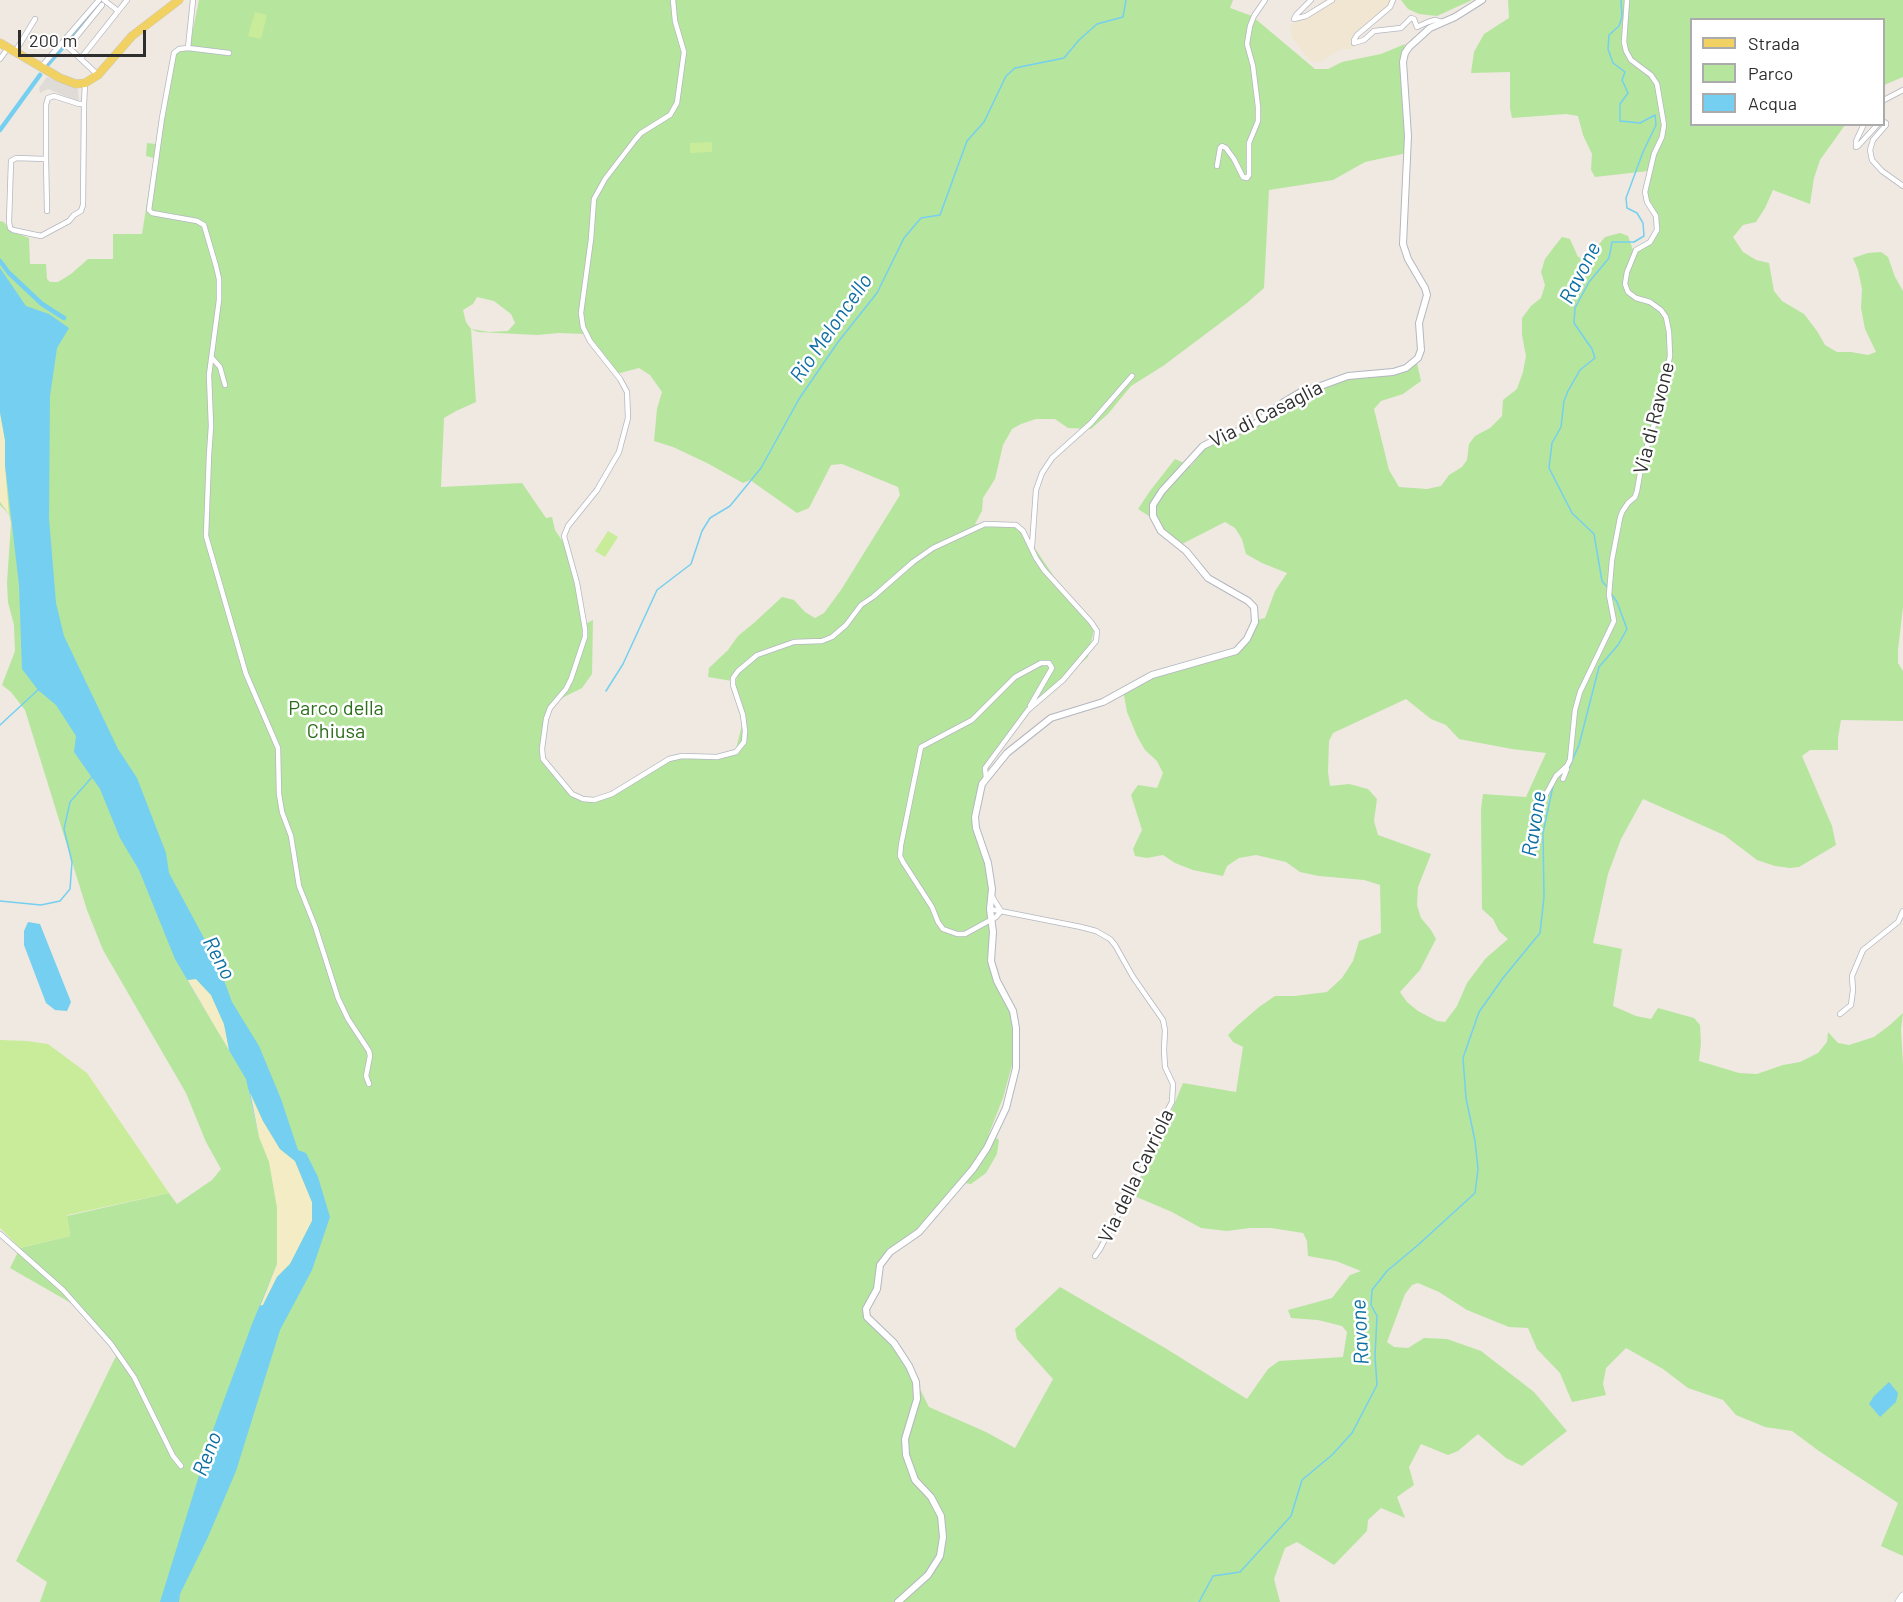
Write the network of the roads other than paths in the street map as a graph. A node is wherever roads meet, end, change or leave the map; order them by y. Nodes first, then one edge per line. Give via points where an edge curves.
1 (127, 0) edge
2 (179, 0) edge
3 (193, 0) edge
4 (673, 0) edge
5 (1265, 0) edge
6 (1311, 0) edge
7 (1332, 0) edge
8 (1393, 0) edge
9 (1482, 0) edge
10 (1627, 0) edge
11 (102, 2) edge
12 (118, 11) junction
13 (35, 19) dead end
14 (1442, 22) junction
15 (63, 42) junction
16 (0, 43) edge
17 (68, 47) junction
18 (188, 48) junction
19 (11, 50) junction
20 (229, 53) dead end
21 (81, 58) junction
22 (0, 59) edge
23 (40, 68) junction
24 (98, 75) junction
25 (85, 83) junction
26 (1903, 90) edge
27 (1885, 99) edge
28 (84, 104) junction
29 (1885, 122) edge
30 (1863, 126) edge
31 (1876, 126) edge
32 (46, 159) junction
33 (1217, 166) dead end
34 (1903, 186) edge
35 (46, 212) dead end
36 (212, 358) junction
37 (1132, 376) dead end
38 (225, 385) dead end
39 (1032, 549) junction
40 (1029, 711) junction
41 (1567, 766) junction
42 (986, 778) junction
43 (1563, 779) dead end
44 (1541, 798) dead end
45 (991, 895) junction
46 (990, 909) junction
47 (1001, 911) junction
48 (1903, 911) edge
49 (991, 918) junction
50 (1840, 1014) dead end
51 (369, 1084) dead end
52 (0, 1234) edge
53 (1095, 1256) dead end
54 (181, 1466) dead end
55 (1903, 1596) edge
56 (898, 1602) edge
57 (1899, 1602) edge

1 - 12 street
2 - 24 main road via 132,36
3 - 18 street
4 - 39 street via 684,52 677,103 670,115 635,140 594,199 581,314 585,333 627,392 629,410 619,452 597,490 568,526 564,539 577,582 585,637 571,680 546,719 543,755 555,774 572,794 594,800 612,794 669,759 736,752 744,742 745,731 733,678 757,655 794,642 832,637 861,605 913,562 933,548 985,524 1016,525
5 - 33 street via 1254,16 1247,44 1258,107 1258,121 1249,143 1249,175 1243,177 1226,147 1220,148
6 - 7 street via 1294,19
8 - 14 street, Via di Casaglia via 1357,35 1354,43 1374,31 1401,28 1411,18 1417,27 1436,20
9 - 14 street, Via di Casaglia
10 - 41 street, Via di Ravone via 1626,51 1658,84 1664,125 1645,192 1656,216 1657,230 1650,242 1636,250 1625,284 1636,298 1662,310 1670,345 1637,491 1620,518 1609,595 1614,621 1580,692
11 - 12 street
11 - 15 street
11 - 17 street
12 - 21 street
13 - 19 street
14 - 42 street, Via di Casaglia via 1409,47 1402,62 1408,136 1403,244 1427,296 1419,324 1419,358 1393,372 1348,376 1304,390 1251,427 1203,446 1156,499 1153,516 1161,531 1186,551 1208,578 1254,607 1255,622 1247,639 1236,651 1152,675 1103,702 1051,718 1007,753
15 - 17 street
15 - 23 street
16 - 19 main road
17 - 21 street
18 - 20 street
18 - 36 street via 173,55 149,209 152,213 204,225 219,279
19 - 22 street
19 - 23 main road
21 - 24 street
23 - 25 main road via 67,82
24 - 25 main road
25 - 28 street
26 - 27 street
28 - 32 street via 48,98
28 - 32 street via 82,208 69,221 41,236 13,230 9,225 10,163 16,158
29 - 34 street via 1873,140 1872,160
30 - 31 street via 1856,147
32 - 35 street
36 - 38 street via 220,367
36 - 51 street via 206,536 246,674 278,748 279,794 291,836 298,886 338,998 369,1051
37 - 39 street via 1042,473 1036,490
39 - 40 street via 1044,570 1092,622 1097,636 1063,680
40 - 42 street via 984,768
40 - 49 street via 1052,668 1049,663 1041,663 1015,677 972,720 921,747 901,845 901,858 943,929 965,934
41 - 43 street, Via di Ravone
41 - 44 street, Via di Ravone
42 - 45 street, Via di Casaglia via 975,818 988,863
45 - 46 street, Via di Casaglia
45 - 47 street
46 - 47 street, Via della Cavriola
46 - 49 street, Via di Casaglia
47 - 49 street
47 - 53 street, Via della Cavriola via 1081,927 1110,939 1165,1030 1165,1067 1173,1084 1173,1102 1162,1131
48 - 50 street via 1898,922 1863,950 1852,976 1851,1005
49 - 56 street, Via di Casaglia via 991,961 1013,1011 1016,1028 1016,1068 1006,1108 973,1169 919,1232 890,1252 880,1265 876,1289 866,1309 867,1317 894,1343 916,1382 916,1399 905,1439 906,1455 915,1480 931,1497 940,1516 943,1537 940,1556 928,1575
52 - 54 street via 73,1300 118,1353
55 - 57 main road

